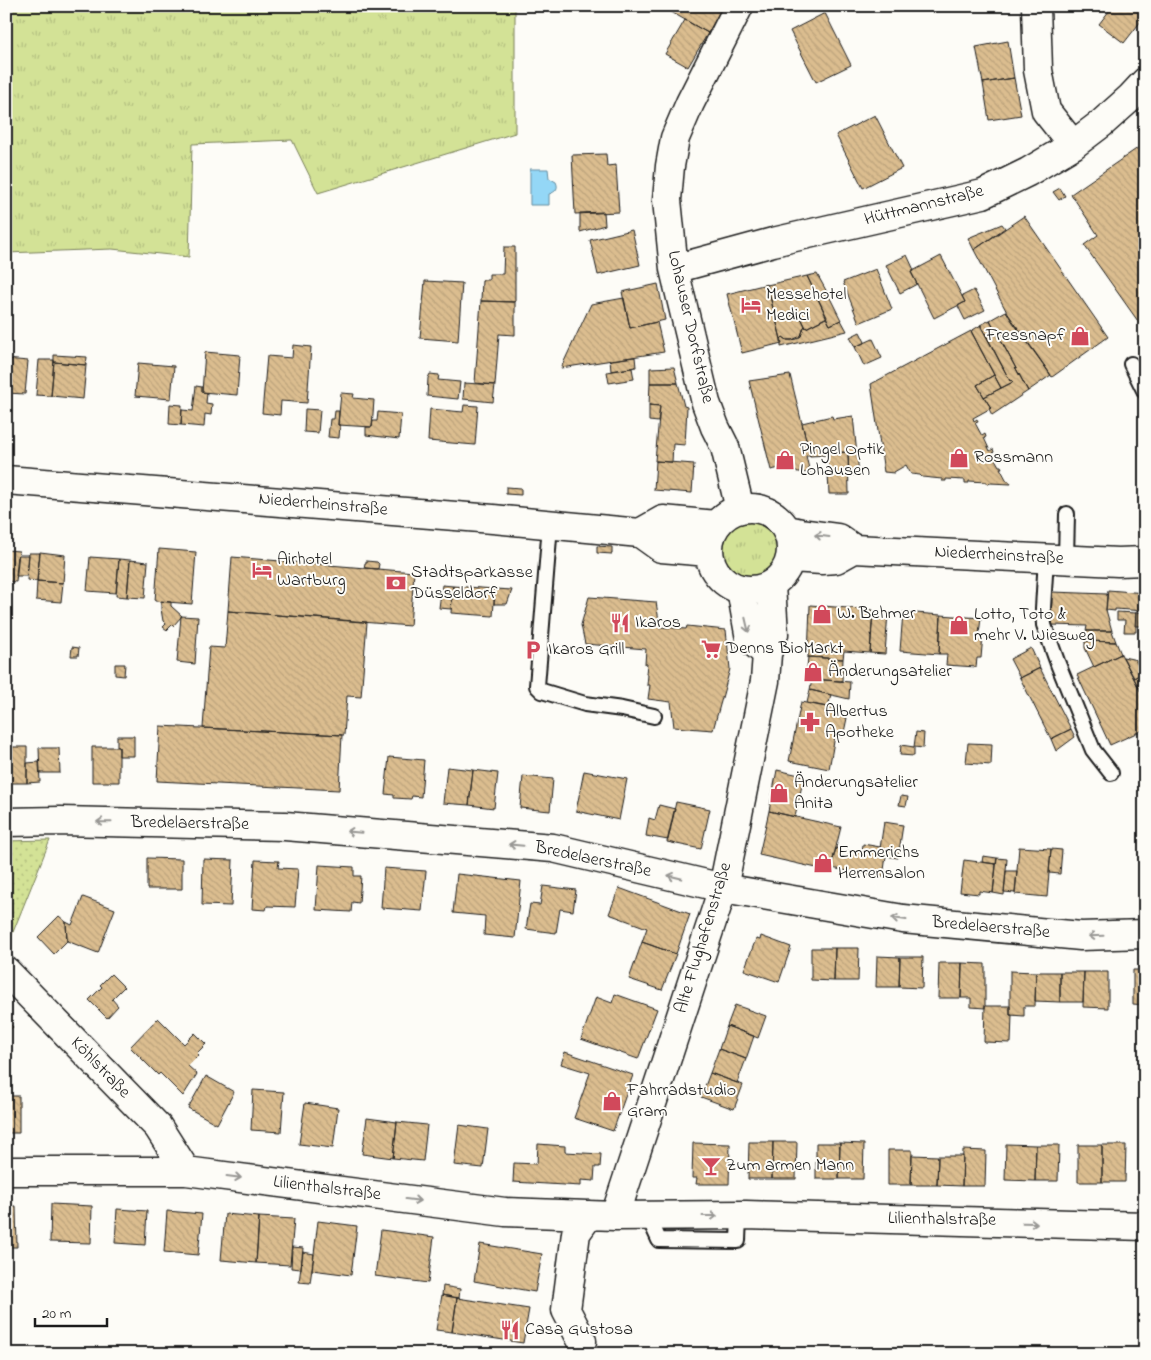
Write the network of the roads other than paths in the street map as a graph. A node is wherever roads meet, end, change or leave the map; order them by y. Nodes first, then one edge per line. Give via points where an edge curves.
1 (739, 6) edge
2 (1036, 6) edge
3 (1145, 82) edge
4 (1073, 145) junction
5 (674, 269) junction
6 (1131, 364) dead end
7 (1145, 392) edge
8 (6, 480) edge
9 (740, 509) junction
10 (1067, 514) dead end
11 (550, 524) junction
12 (716, 525) junction
13 (787, 530) junction
14 (640, 533) junction
15 (854, 549) junction
16 (708, 552) junction
17 (791, 558) junction
18 (1056, 558) junction
19 (1145, 562) edge
20 (771, 585) junction
21 (741, 590) junction
22 (767, 654) junction
23 (654, 716) dead end
24 (1111, 772) dead end
25 (6, 822) edge
26 (722, 888) junction
27 (1145, 934) edge
28 (6, 971) edge
29 (6, 1171) edge
30 (186, 1171) junction
31 (602, 1216) junction
32 (1145, 1226) edge
33 (582, 1341) dead end

1 - 5 street, Lohauser Dorfstraße via 675,138 667,200
2 - 4 street via 1038,70 1046,111
3 - 4 street, Hüttmannstraße
4 - 5 street, Hüttmannstraße via 983,194 772,242
5 - 9 street, Lohauser Dorfstraße via 706,403 725,448
6 - 7 lane
8 - 11 street, Niederrheinstraße
9 - 12 street
9 - 13 street via 767,511
10 - 18 lane
11 - 14 street, Niederrheinstraße
11 - 23 lane via 537,686 542,691 585,704
12 - 14 street via 663,520
12 - 16 street
15 -> 13 street, Niederrheinstraße via 838,538
13 - 17 street
14 - 16 street, Niederrheinstraße via 661,548
15 - 17 street, Niederrheinstraße via 836,559
15 - 18 street, Niederrheinstraße
16 - 21 street via 719,576
17 - 20 street via 784,573
18 - 19 street, Niederrheinstraße
18 - 24 lane via 1043,608 1044,625 1093,750
20 - 21 street
20 - 22 street, Alte Flughafenstraße via 774,634
21 -> 22 street via 750,639
22 - 26 street, Alte Flughafenstraße via 765,681
26 -> 25 street, Bredelaerstraße via 553,848 285,826
27 -> 26 street, Bredelaerstraße via 1081,936 903,919
26 - 31 street, Alte Flughafenstraße
28 - 30 street, Köhlstraße via 158,1127
29 - 30 street, Lilienthalstraße
30 -> 31 street, Lilienthalstraße via 505,1212
31 -> 32 street, Lilienthalstraße via 738,1216
31 - 33 street, Alte Flughafenstraße via 576,1233 566,1310

